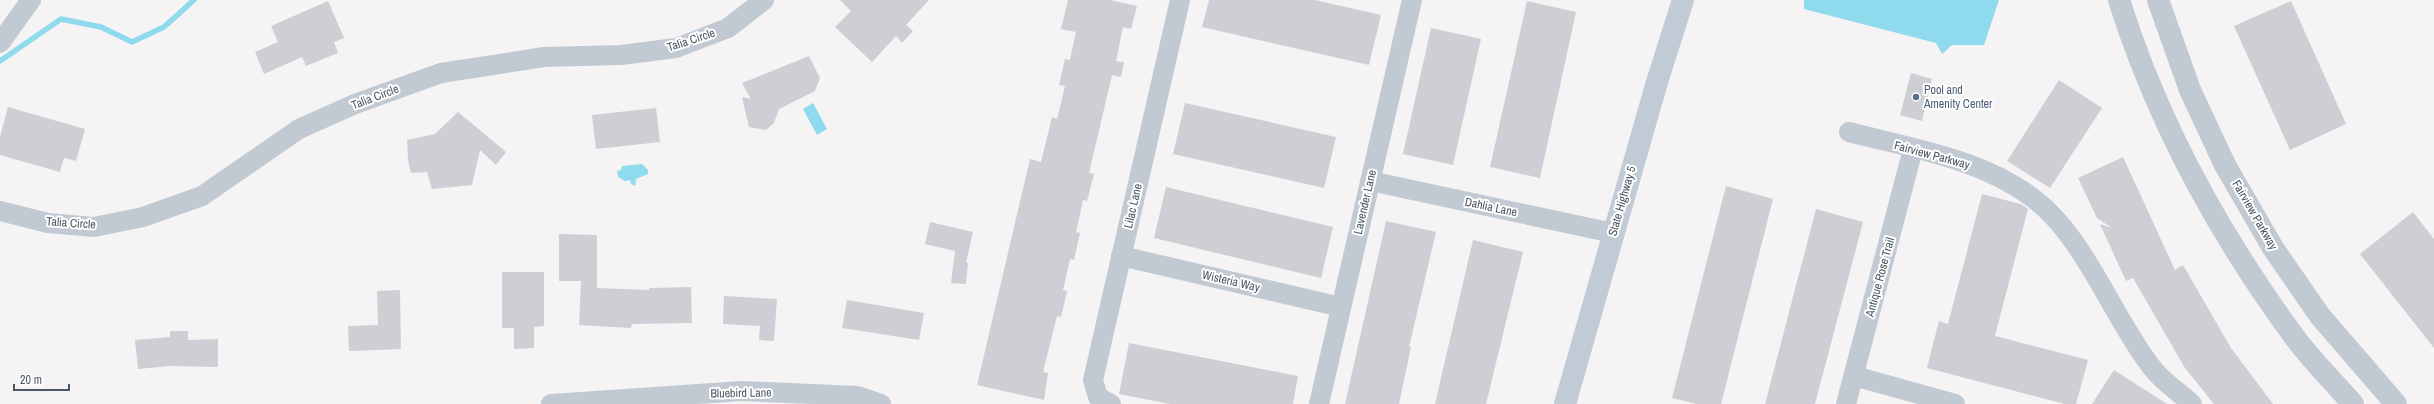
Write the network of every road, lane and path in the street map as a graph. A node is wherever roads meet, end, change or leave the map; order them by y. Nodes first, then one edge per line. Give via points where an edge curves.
1 (31, 0) edge
2 (764, 0) edge
3 (1180, 0) edge
4 (1412, 0) edge
5 (1683, 0) edge
6 (2119, 0) edge
7 (2158, 0) edge
8 (0, 43) edge
9 (1849, 132) dead end
10 (1913, 149) junction
11 (1370, 181) junction
12 (0, 211) edge
13 (1613, 233) junction
14 (1121, 256) junction
15 (1341, 307) junction
16 (1854, 376) junction
17 (551, 404) edge
18 (881, 404) edge
19 (1111, 404) edge
20 (1319, 404) edge
21 (1565, 404) edge
22 (1846, 404) edge
23 (1955, 404) edge
24 (2192, 404) edge
25 (2353, 404) edge
26 (2396, 404) edge

1 - 8 street
2 - 12 street, Talia Circle via 728,28 676,48 621,55 544,57 441,73 355,104 299,129 202,196 143,217 94,227 48,222
3 - 14 street, Lilac Lane
4 - 11 street, Lavender Lane
5 - 13 main road, State Highway 5
6 - 25 street via 2158,103 2195,181 2245,266 2294,336
7 - 26 street, Fairview Parkway via 2190,90 2225,165 2273,248 2320,316
9 - 10 street, Fairview Parkway
10 - 16 street, Antique Rose Trail
10 - 24 street, Fairview Parkway via 1986,171 2031,196 2050,213 2071,239 2150,366
11 - 13 street, Dahlia Lane
11 - 15 street, Lavender Lane
13 - 21 main road, State Highway 5
14 - 15 street, Wisteria Way
14 - 19 street, Lilac Lane via 1093,380 1098,397
15 - 20 street, Lavender Lane
16 - 22 street, Antique Rose Trail
16 - 23 street
17 - 18 street, Bluebird Lane via 742,391 857,396

